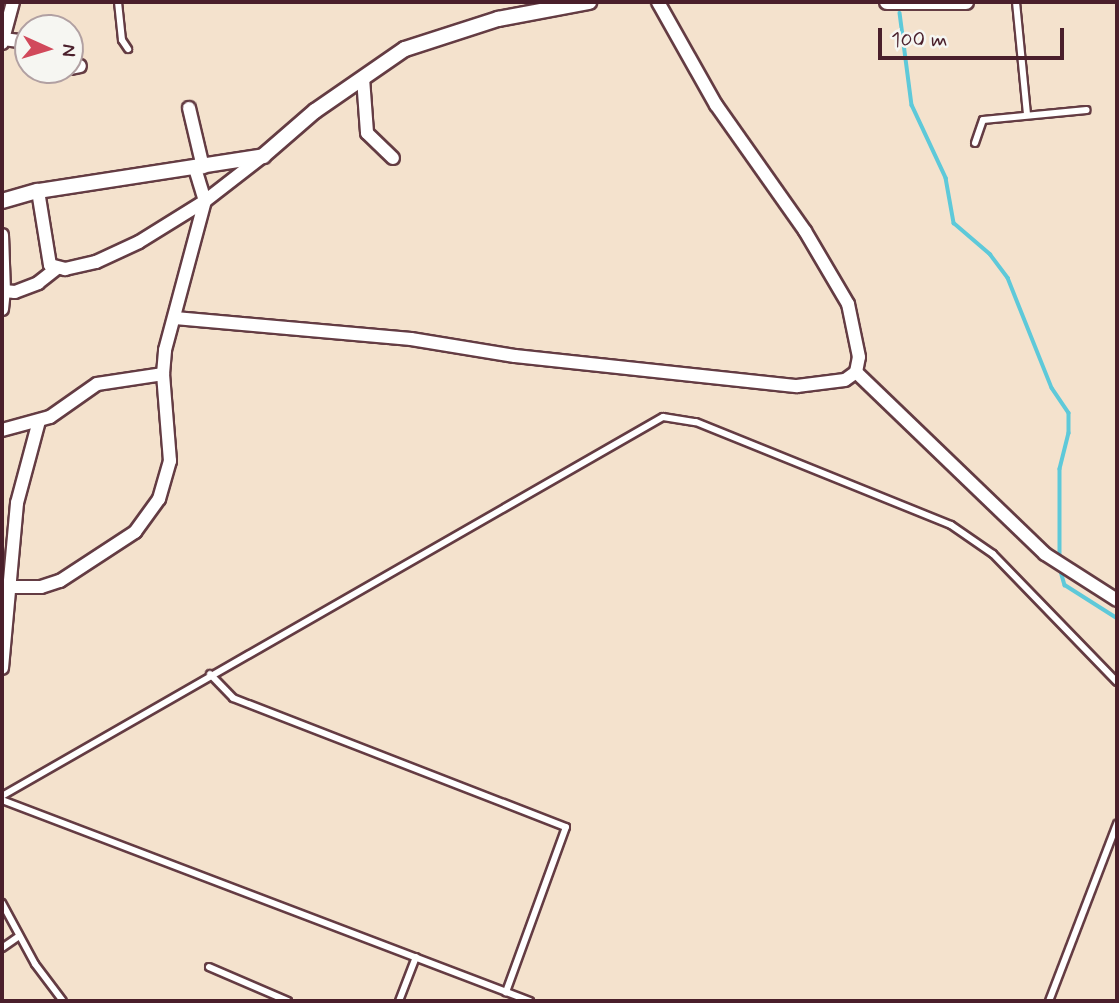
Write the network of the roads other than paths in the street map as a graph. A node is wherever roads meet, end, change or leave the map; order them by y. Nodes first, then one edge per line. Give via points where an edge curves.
1 (13, 2) edge
2 (118, 2) edge
3 (589, 2) edge
4 (658, 2) edge
5 (887, 2) edge
6 (966, 2) edge
7 (1016, 2) edge
8 (2, 41) edge
9 (128, 49) dead end
10 (363, 78) junction
11 (189, 108) dead end
12 (1087, 110) dead end
13 (1027, 114) junction
14 (975, 142) dead end
15 (263, 156) junction
16 (393, 158) dead end
17 (199, 167) junction
18 (38, 191) junction
19 (2, 201) edge
20 (205, 201) junction
21 (2, 235) edge
22 (55, 269) junction
23 (4, 291) junction
24 (2, 309) edge
25 (175, 318) junction
26 (856, 372) junction
27 (163, 374) junction
28 (39, 421) junction
29 (2, 430) edge
30 (5, 587) edge
31 (1117, 600) edge
32 (2, 668) edge
33 (210, 674) junction
34 (1117, 682) edge
35 (2, 798) edge
36 (1117, 824) edge
37 (2, 903) edge
38 (19, 936) junction
39 (2, 948) edge
40 (416, 957) junction
41 (209, 967) dead end
42 (506, 992) junction
43 (63, 1001) edge
44 (288, 1001) edge
45 (399, 1001) edge
46 (530, 1001) edge
47 (1049, 1001) edge

1 - 8 street
2 - 9 lane via 122,40
3 - 10 street via 498,19 416,44
4 - 26 street via 716,105 805,231 848,304 856,332
5 - 6 street
7 - 13 lane
10 - 15 street
10 - 16 street via 367,133
11 - 17 street
12 - 13 lane
13 - 14 lane via 983,120
15 - 17 street
15 - 20 street
17 - 18 street
17 - 20 street
18 - 19 street
18 - 22 street via 50,264
20 - 22 street via 112,256
20 - 25 street
21 - 23 street
22 - 23 street via 38,283
23 - 24 street
25 - 26 street via 411,339 515,356 797,386 828,384
25 - 27 street
26 - 31 street via 1061,564
27 - 28 street via 97,384 67,408
27 - 30 street via 170,461 149,516 135,532 52,585
28 - 29 street
28 - 30 street via 17,503
30 - 32 street
33 - 34 lane via 663,417 696,422 951,524 993,554
33 - 35 lane
33 - 42 lane via 233,698 566,827
35 - 40 lane
36 - 47 lane
37 - 38 lane
38 - 39 lane
38 - 43 lane
40 - 42 lane
40 - 45 lane
41 - 44 lane
42 - 46 lane

